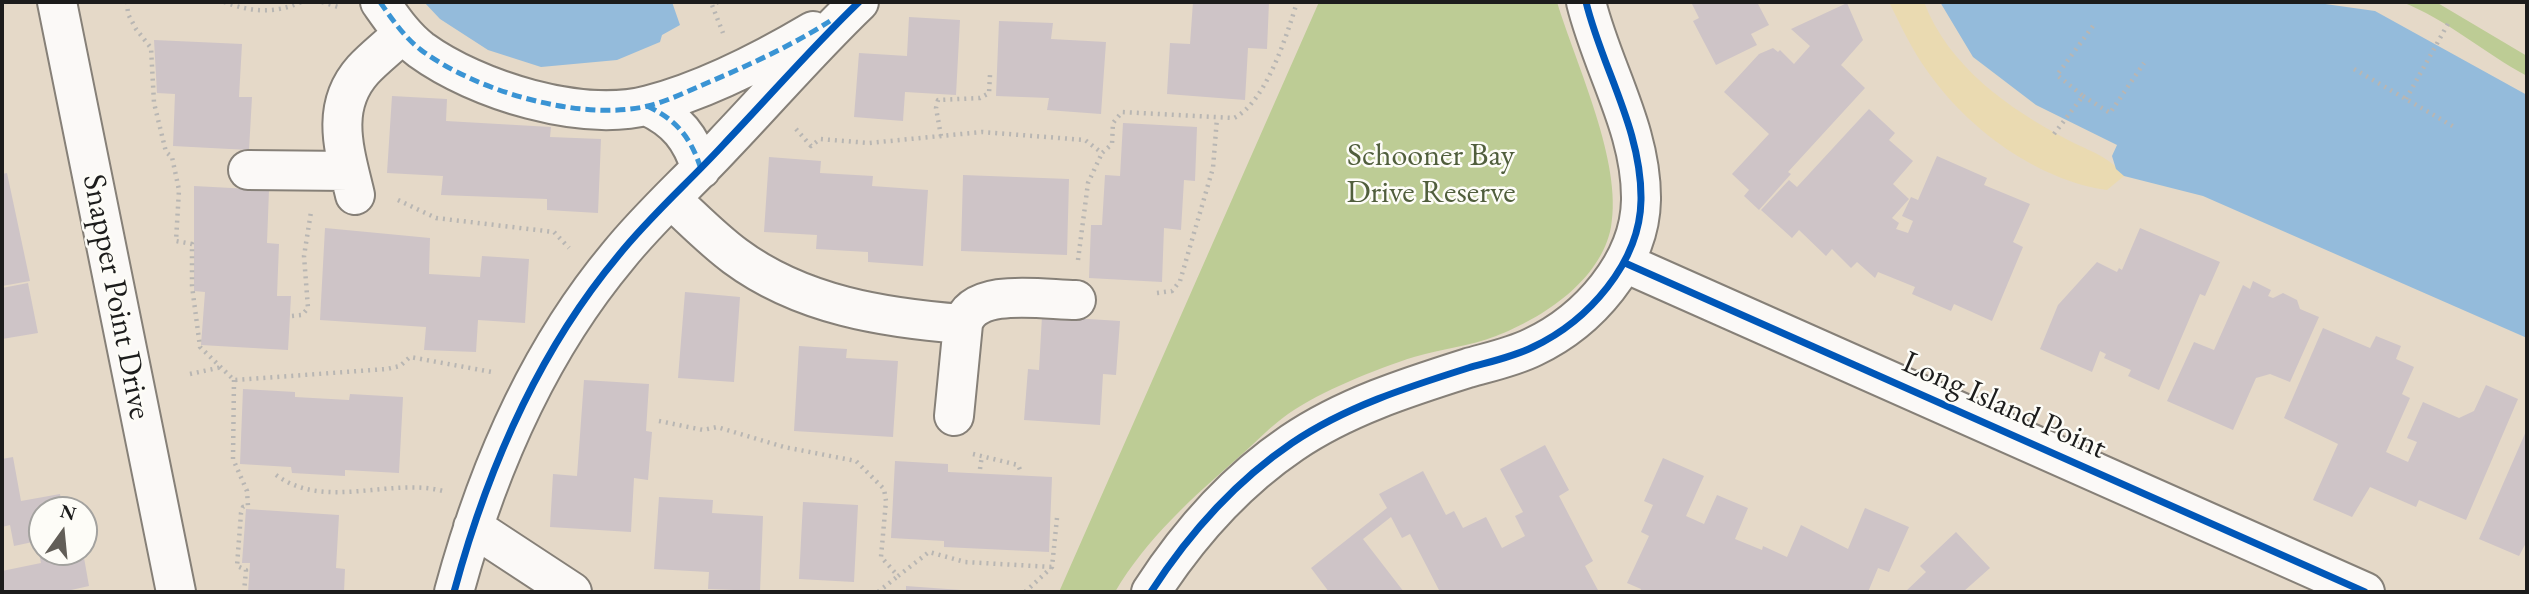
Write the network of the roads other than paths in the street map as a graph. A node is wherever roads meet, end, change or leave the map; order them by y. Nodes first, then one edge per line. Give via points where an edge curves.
1 (57, 2) edge
2 (380, 2) edge
3 (859, 2) edge
4 (1586, 2) edge
5 (403, 33) junction
6 (647, 106) junction
7 (701, 169) junction
8 (248, 170) dead end
9 (671, 199) junction
10 (1625, 263) junction
11 (1076, 300) road end
12 (963, 324) junction
13 (954, 416) dead end
14 (478, 514) junction
15 (176, 592) edge
16 (454, 592) edge
17 (572, 592) edge
18 (1152, 592) edge
19 (2365, 592) edge

1 - 15 street, Snapper Point Drive
2 - 5 street
3 - 6 street via 759,60
3 - 7 street
4 - 10 street via 1635,146 1640,217
5 - 6 street via 451,68 530,99 592,110
5 - 8 street via 361,72 344,98 341,124 353,183
6 - 7 street via 680,127 691,141
7 - 9 street
9 - 12 street via 736,256 807,292 873,315
9 - 14 street via 599,279 533,381
10 - 18 street via 1586,311 1532,348 1373,401 1293,443 1214,508
10 - 19 street, Long Island Point
11 - 12 street via 989,299 970,309
12 - 13 street
14 - 16 street
14 - 17 street

